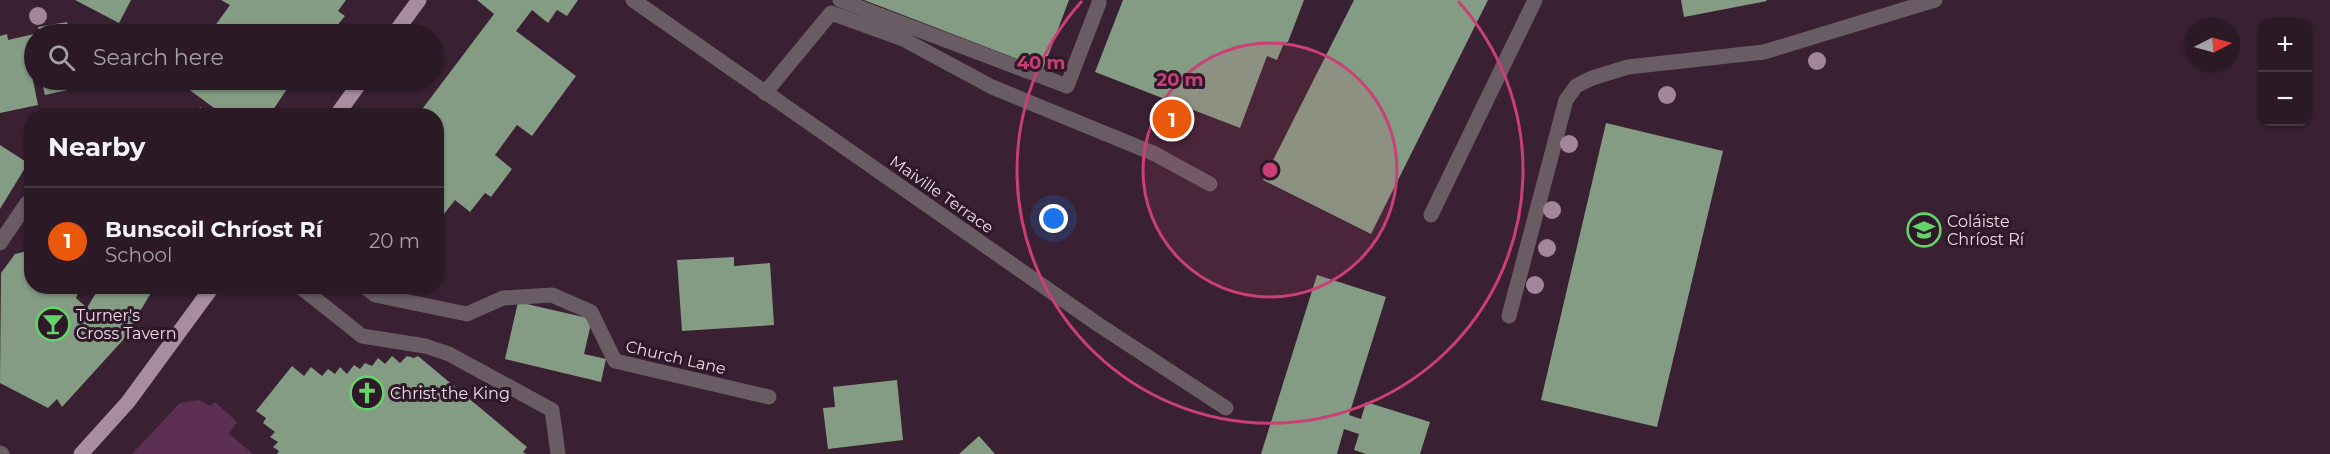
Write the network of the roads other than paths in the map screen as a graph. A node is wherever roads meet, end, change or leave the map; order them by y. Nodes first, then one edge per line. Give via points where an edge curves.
1 (419, 0) edge
2 (633, 0) edge
3 (840, 0) edge
4 (1535, 0) edge
5 (1935, 0) edge
6 (1099, 3) dead end
7 (401, 24) edge
8 (355, 90) edge
9 (765, 93) junction
10 (342, 108) edge
11 (1210, 184) dead end
12 (24, 207) edge
13 (1431, 216) dead end
14 (0, 243) edge
15 (207, 294) edge
16 (309, 294) edge
17 (374, 294) edge
18 (1509, 316) dead end
19 (769, 397) dead end
20 (1226, 408) dead end
21 (81, 454) edge
22 (558, 454) edge

1 - 7 main road
2 - 9 street, Maiville Terrace
3 - 6 street via 1067,86
4 - 13 street
5 - 18 street via 1764,52 1628,67 1576,86 1566,100
8 - 10 main road
9 - 11 street via 831,13 903,39 992,87 1155,154
9 - 20 street, Maiville Terrace via 1099,325
12 - 14 street
15 - 21 main road via 128,402
16 - 22 street via 362,336 449,354 552,410
17 - 19 street, Church Lane via 467,314 502,298 552,295 591,312 615,361

